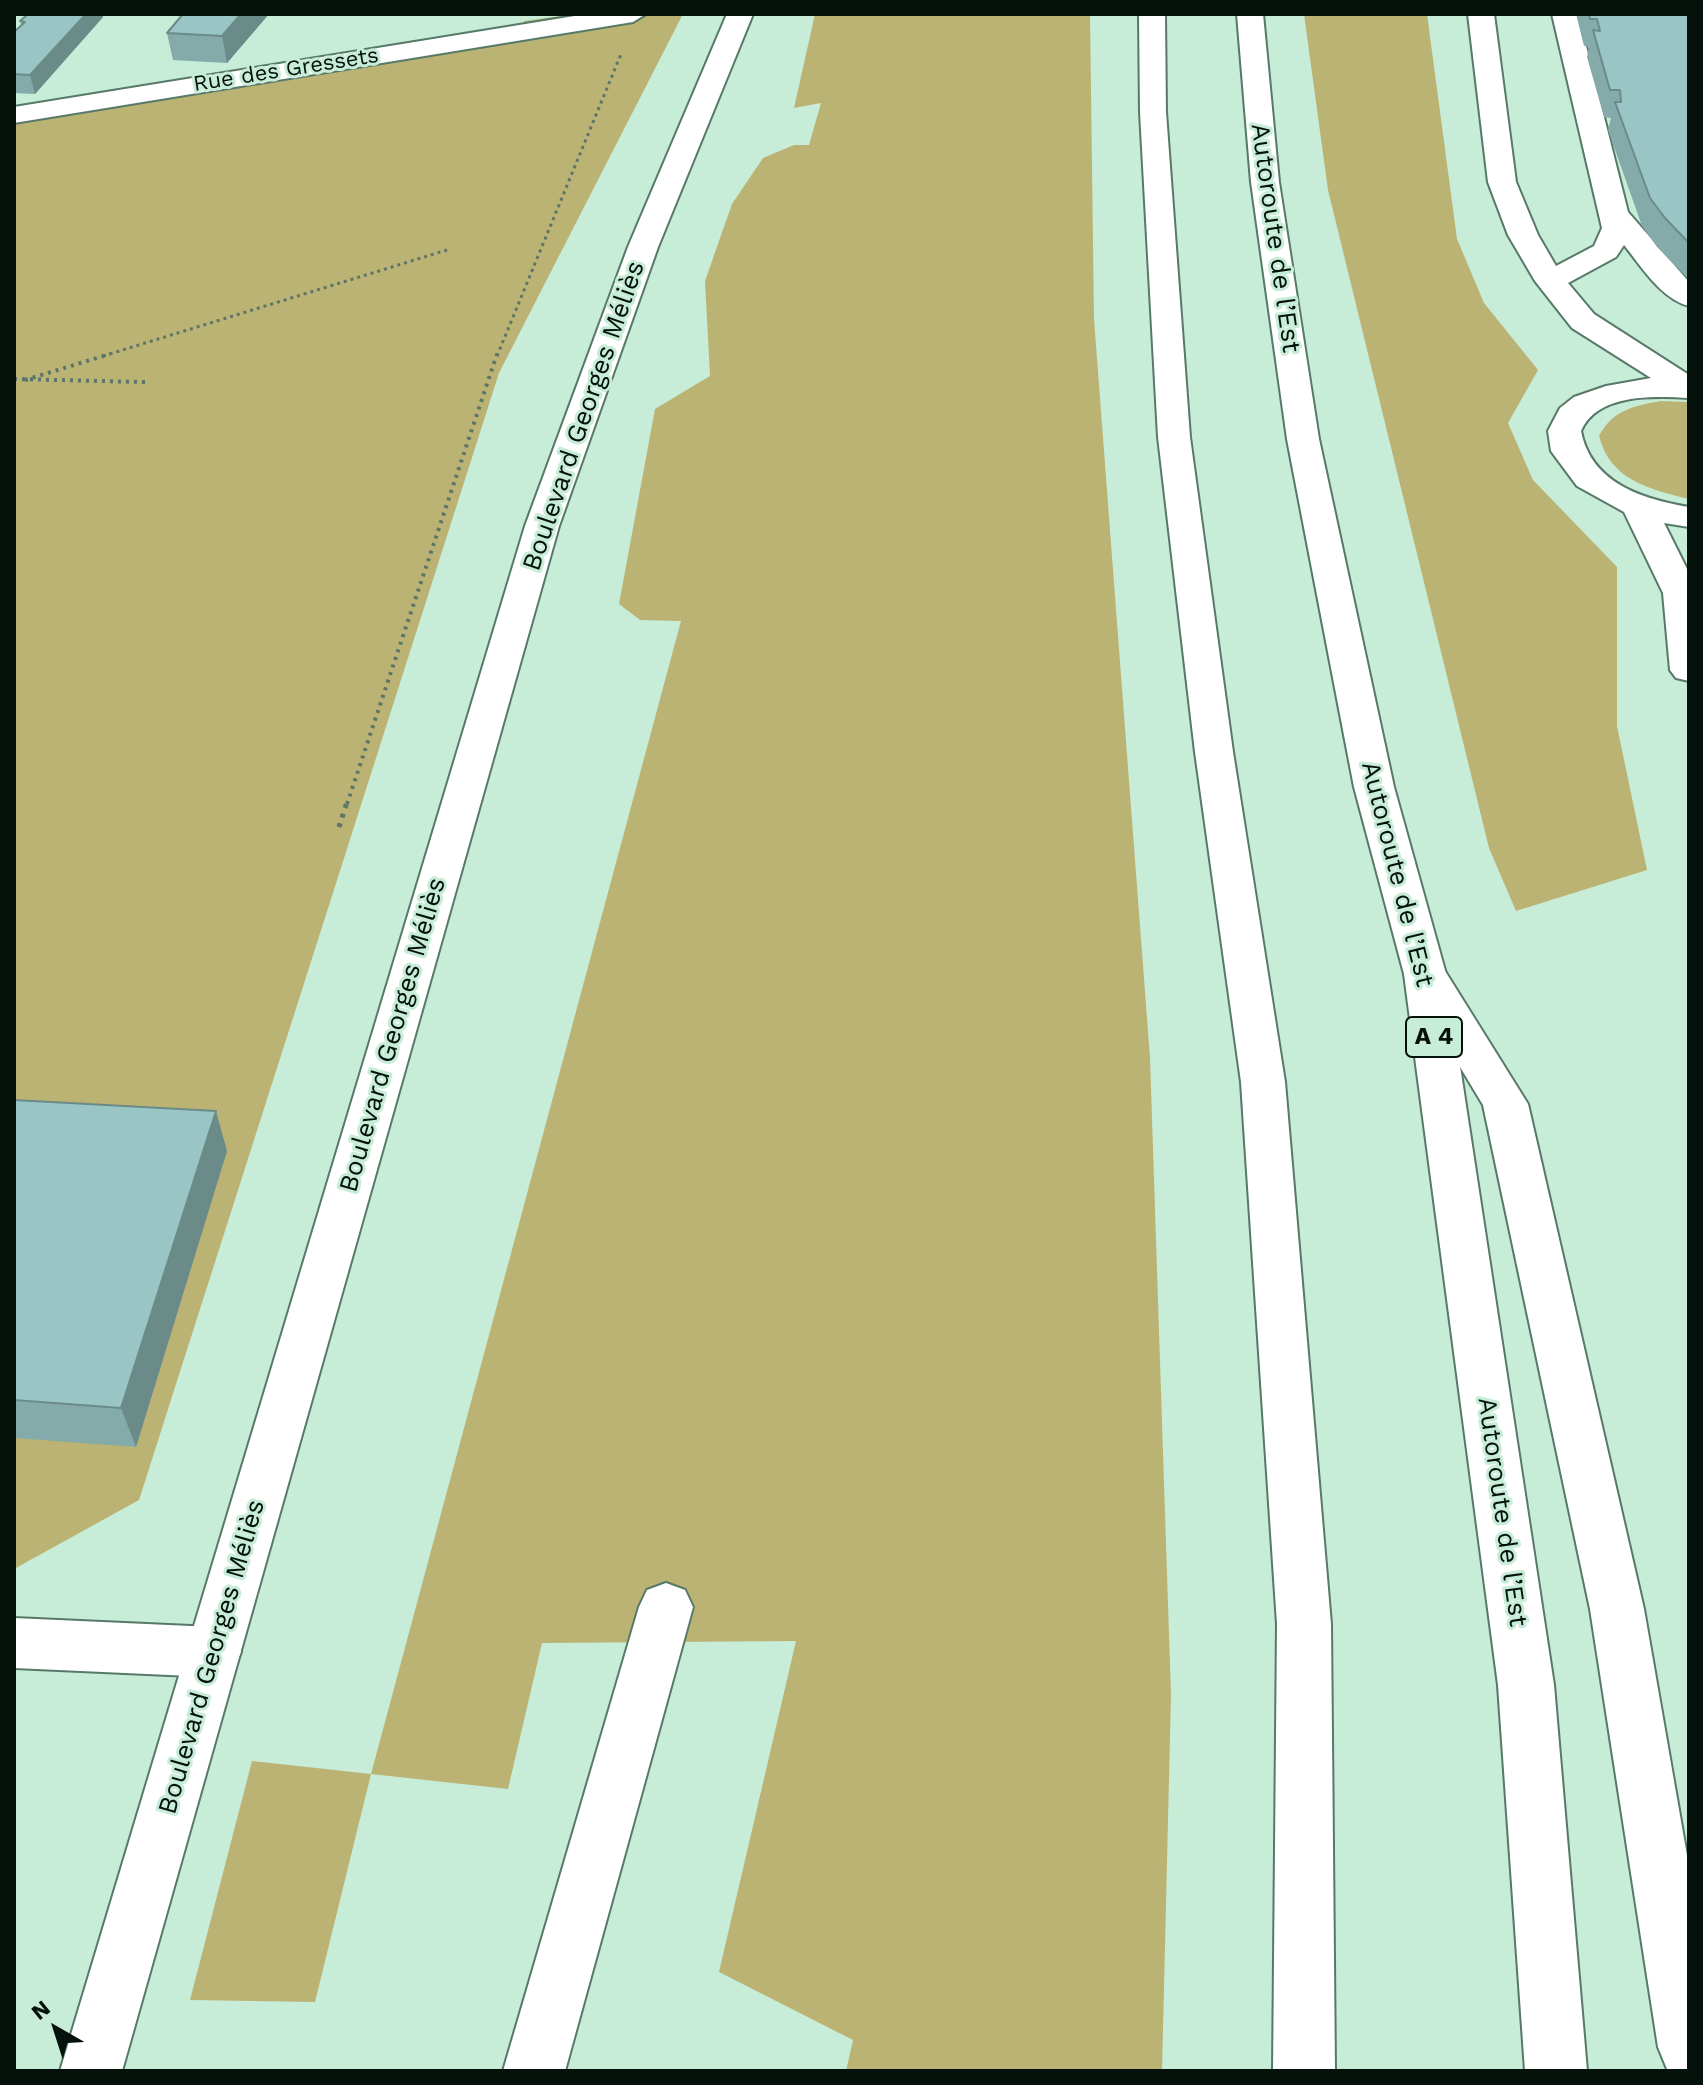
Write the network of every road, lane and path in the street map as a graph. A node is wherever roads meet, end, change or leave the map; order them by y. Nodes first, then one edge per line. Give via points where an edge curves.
1 (633, 14) edge
2 (740, 14) edge
3 (1152, 14) edge
4 (1250, 14) edge
5 (1481, 14) edge
6 (1565, 14) edge
7 (626, 43) dead end
8 (14, 115) edge
9 (1612, 212) junction
10 (447, 250) dead end
11 (1550, 281) junction
12 (1689, 297) edge
13 (1583, 321) junction
14 (14, 379) edge
15 (25, 380) junction
16 (145, 382) dead end
17 (1687, 388) edge
18 (1597, 397) junction
19 (1638, 505) junction
20 (1689, 517) edge
21 (1685, 587) edge
22 (1689, 670) edge
23 (339, 827) dead end
24 (1425, 974) junction
25 (666, 1607) dead end
26 (14, 1643) edge
27 (213, 1652) junction
28 (1689, 2047) edge
29 (91, 2071) edge
30 (534, 2071) edge
31 (1304, 2071) edge
32 (1556, 2071) edge

1 - 8 main road, Rue des Gressets
2 - 27 main road, Boulevard Georges Méliès via 643,247 542,526
3 - 31 main road via 1153,112 1174,437 1263,1082 1304,1624
4 - 24 main road, Autoroute de l’Est / A 4 via 1265,182 1303,439 1374,787
5 - 11 main road via 1502,182 1523,235
6 - 9 main road
7 - 23 path via 503,337
9 - 11 main road via 1617,228 1606,251
9 - 12 main road
10 - 15 path
11 - 13 main road
13 - 17 main road
13 - 18 main road
14 - 15 path
15 - 16 path
17 - 18 main road via 1652,386
18 - 19 main road via 1576,411 1565,429 1566,449 1580,470 1605,490
19 - 20 main road
19 - 21 main road
21 - 22 main road
24 - 28 main road via 1505,1104 1617,1609
24 - 32 main road, Autoroute de l’Est / A 4 via 1526,1685
25 - 30 main road
26 - 27 main road
27 - 29 main road, Boulevard Georges Méliès

